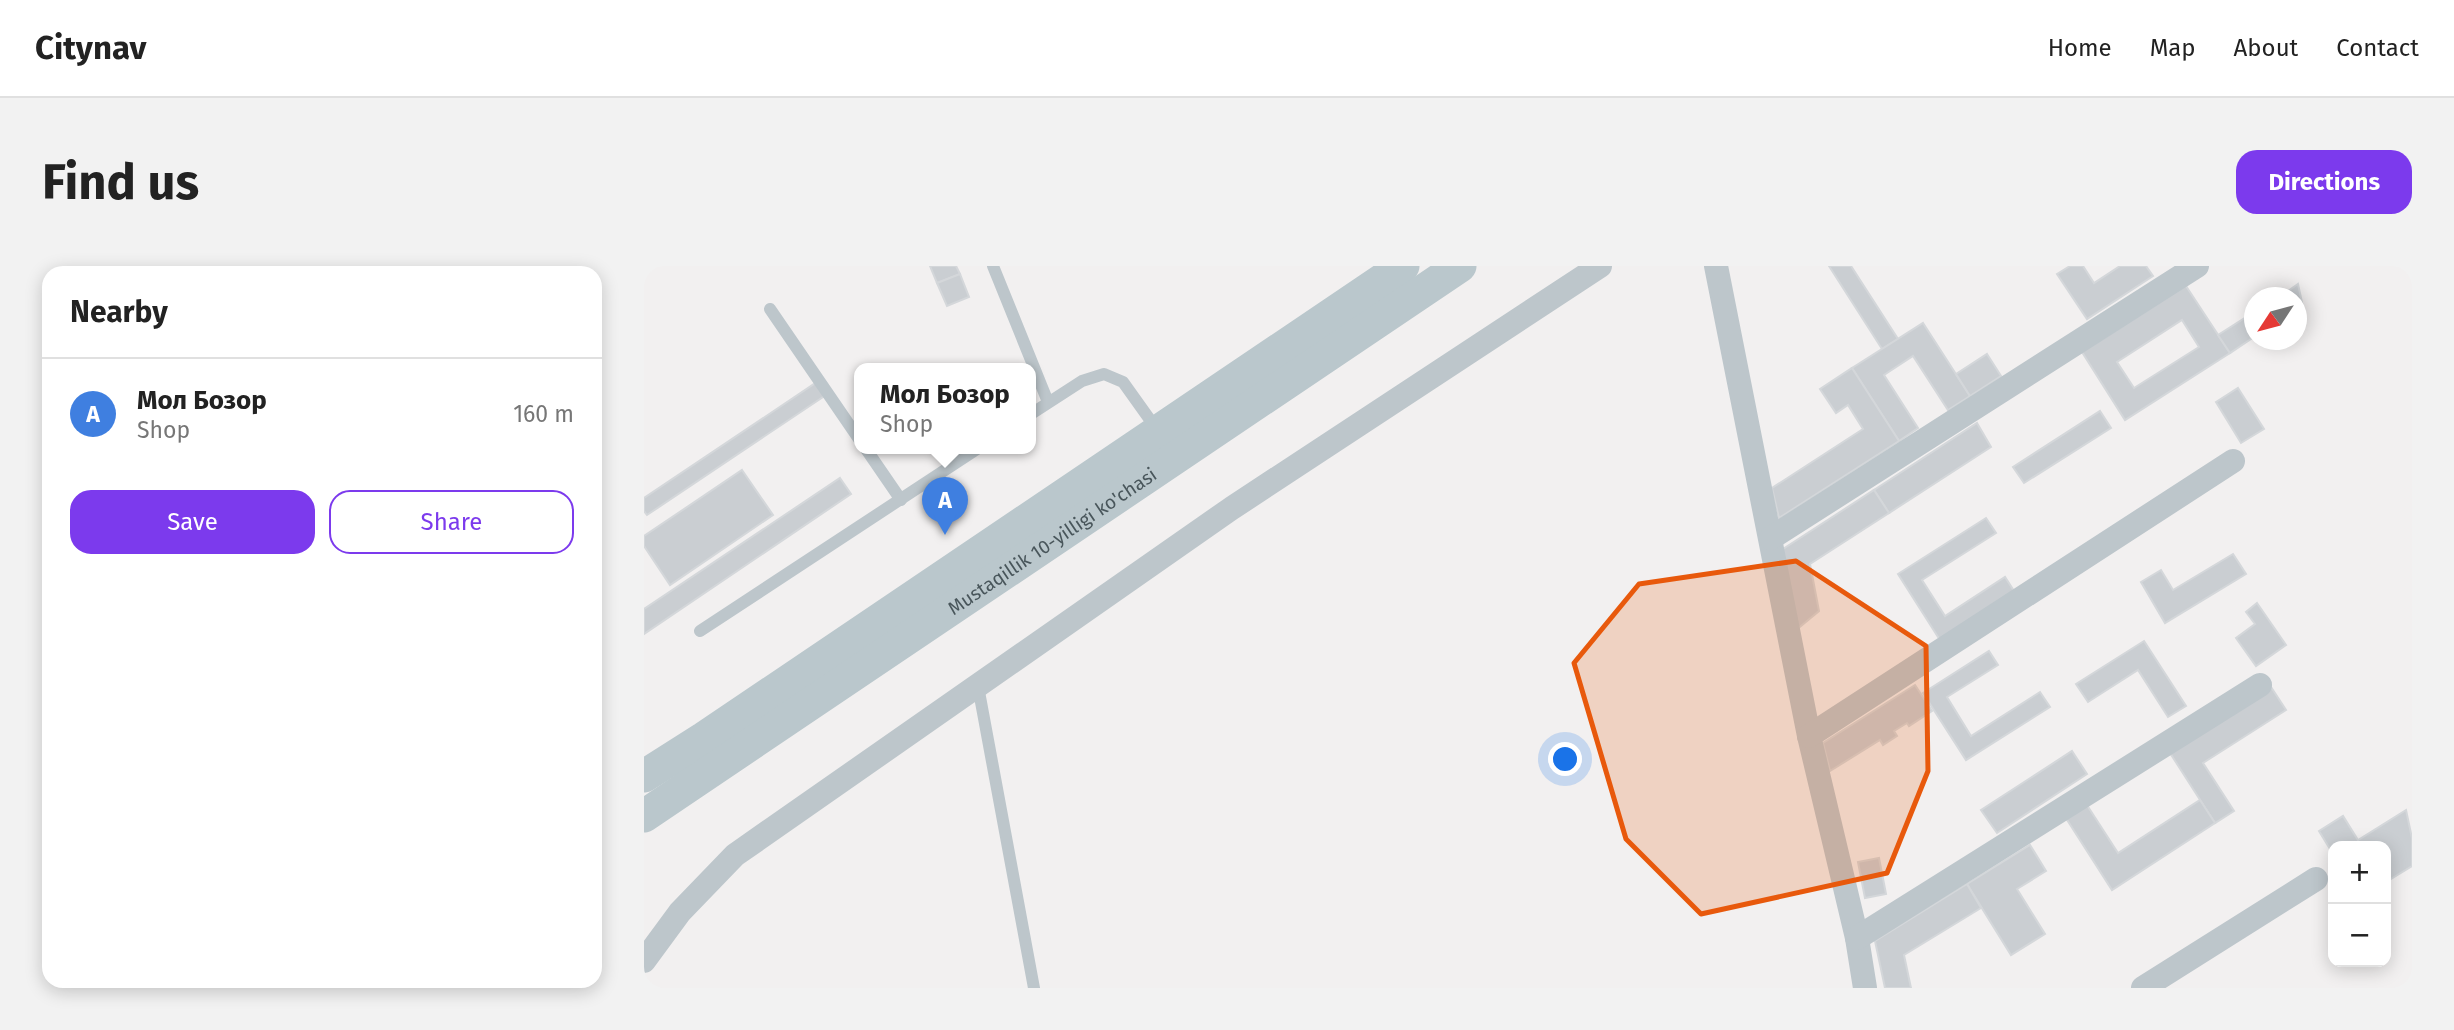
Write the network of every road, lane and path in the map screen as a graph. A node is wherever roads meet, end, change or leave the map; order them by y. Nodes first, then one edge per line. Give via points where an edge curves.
1 (993, 266) edge
2 (1402, 266) edge
3 (1460, 266) edge
4 (1600, 266) edge
5 (1716, 266) edge
6 (2197, 266) edge
7 (770, 309) dead end
8 (1032, 363) edge
9 (1036, 372) edge
10 (1048, 402) junction
11 (1036, 410) edge
12 (1158, 431) junction
13 (854, 432) edge
14 (869, 454) edge
15 (970, 454) edge
16 (2233, 461) dead end
17 (901, 500) junction
18 (1771, 538) junction
19 (700, 631) dead end
20 (2260, 685) dead end
21 (978, 686) junction
22 (1809, 736) junction
23 (644, 776) edge
24 (644, 816) edge
25 (2316, 879) dead end
26 (1857, 938) junction
27 (644, 961) edge
28 (1034, 988) edge
29 (1865, 988) edge
30 (2143, 988) edge

1 - 8 lane
2 - 12 main road, Mustaqillik 10-yilligi ko'chasi
3 - 24 main road, Mustaqillik 10-yilligi ko'chasi
4 - 21 street via 1232,508
5 - 18 street
6 - 18 street
7 - 13 lane
9 - 10 lane
10 - 11 lane
10 - 12 lane via 1104,373 1123,382
12 - 23 main road, Mustaqillik 10-yilligi ko'chasi
14 - 17 lane
15 - 17 lane
16 - 22 street
17 - 19 lane
18 - 22 street
20 - 26 street
21 - 27 street via 736,855 680,912
21 - 28 lane
22 - 26 street
25 - 30 street
26 - 29 street

